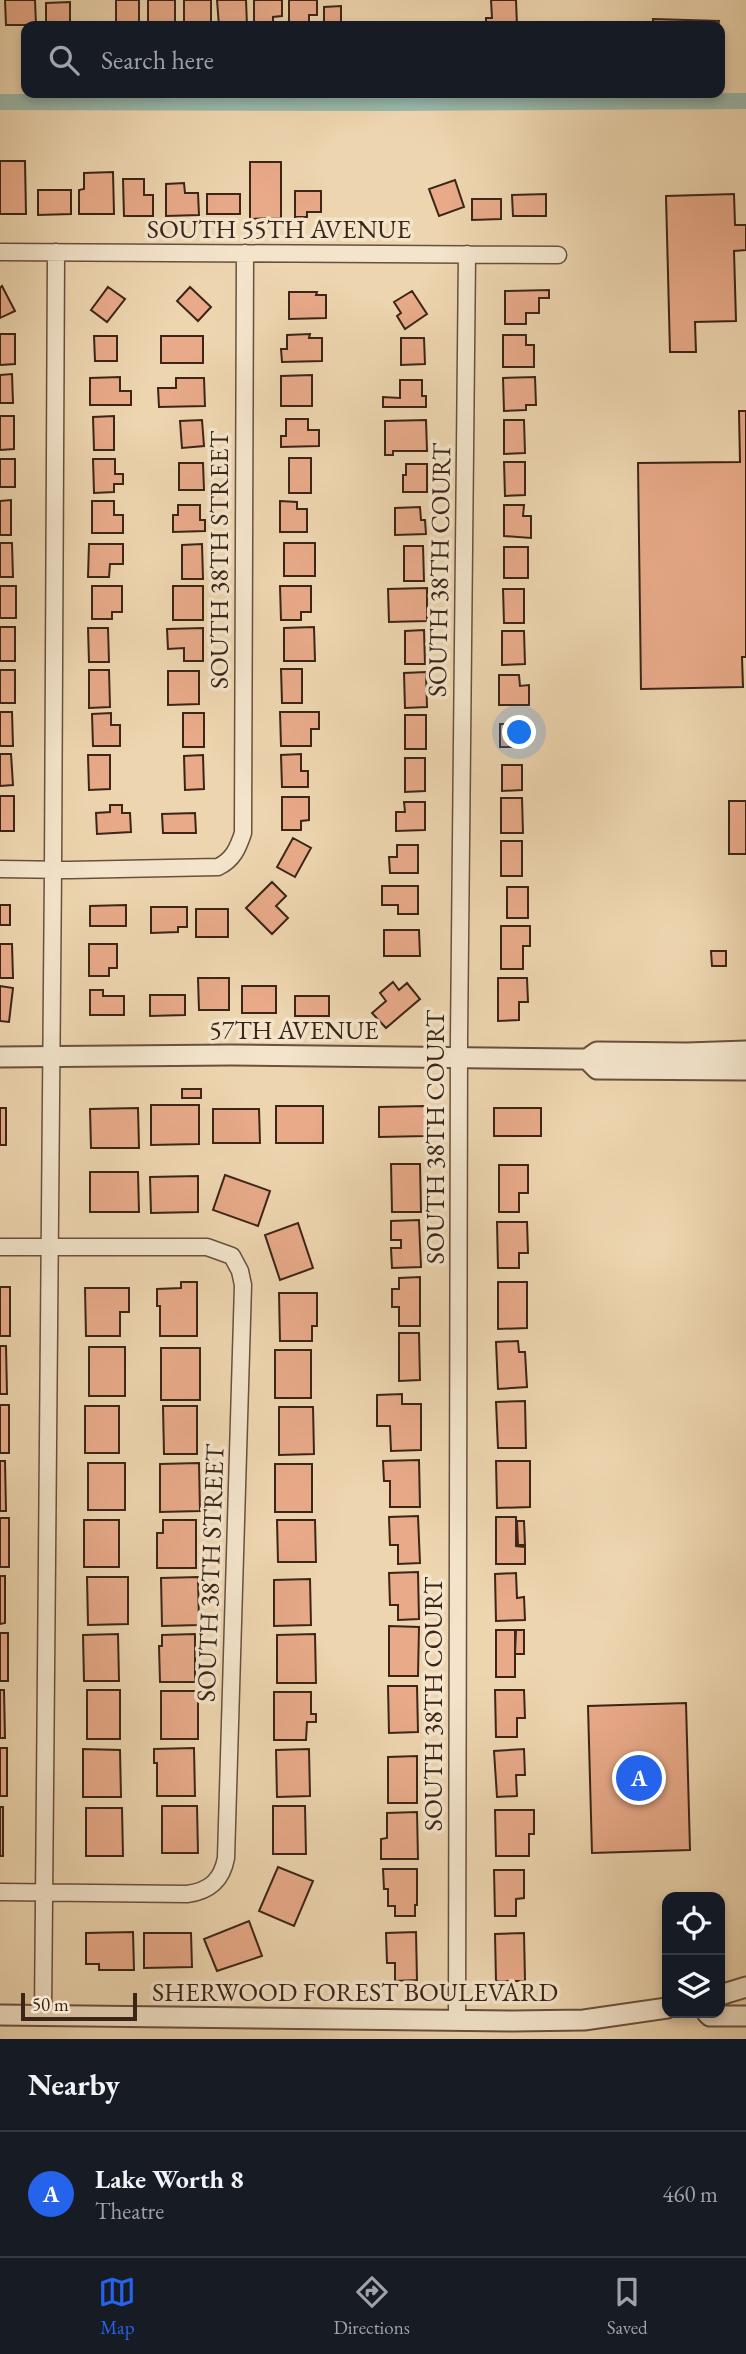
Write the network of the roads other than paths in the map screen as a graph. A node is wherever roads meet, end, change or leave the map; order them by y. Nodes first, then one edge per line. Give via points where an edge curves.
1 (0, 252) edge
2 (56, 252) junction
3 (245, 253) junction
4 (467, 254) junction
5 (558, 255) dead end
6 (0, 869) edge
7 (53, 870) junction
8 (746, 1051) edge
9 (0, 1057) edge
10 (50, 1058) junction
11 (459, 1058) junction
12 (587, 1059) junction
13 (746, 1070) edge
14 (0, 1247) edge
15 (50, 1247) junction
16 (0, 1892) edge
17 (43, 1893) junction
18 (746, 1987) edge
19 (725, 1993) edge
20 (662, 2009) edge
21 (0, 2015) edge
22 (43, 2015) junction
23 (725, 2016) edge
24 (746, 2016) edge
25 (457, 2021) junction

1 - 2 street, SOUTH 55TH AVENUE
2 - 3 street, SOUTH 55TH AVENUE
2 - 7 street
3 - 4 street, SOUTH 55TH AVENUE
3 - 7 street, SOUTH 38TH STREET via 243,833 237,850 218,867
4 - 5 street, SOUTH 55TH AVENUE
4 - 11 street, SOUTH 38TH COURT
6 - 7 street
7 - 10 street
8 - 12 street, 57TH AVENUE via 597,1052
9 - 10 street, 57TH AVENUE
10 - 11 street, 57TH AVENUE
10 - 15 street
11 - 12 street, 57TH AVENUE
11 - 25 street, SOUTH 38TH COURT
12 - 13 street, 57TH AVENUE via 597,1069
14 - 15 street
15 - 17 street
15 - 17 street, SOUTH 38TH STREET via 207,1247 232,1256 243,1285 224,1869 218,1880 199,1893
16 - 17 street
17 - 22 street
18 - 19 street
20 - 25 street, SHERWOOD FOREST BOULEVARD via 584,2020
21 - 22 street, SHERWOOD FOREST BOULEVARD
22 - 25 street, SHERWOOD FOREST BOULEVARD
23 - 24 street

